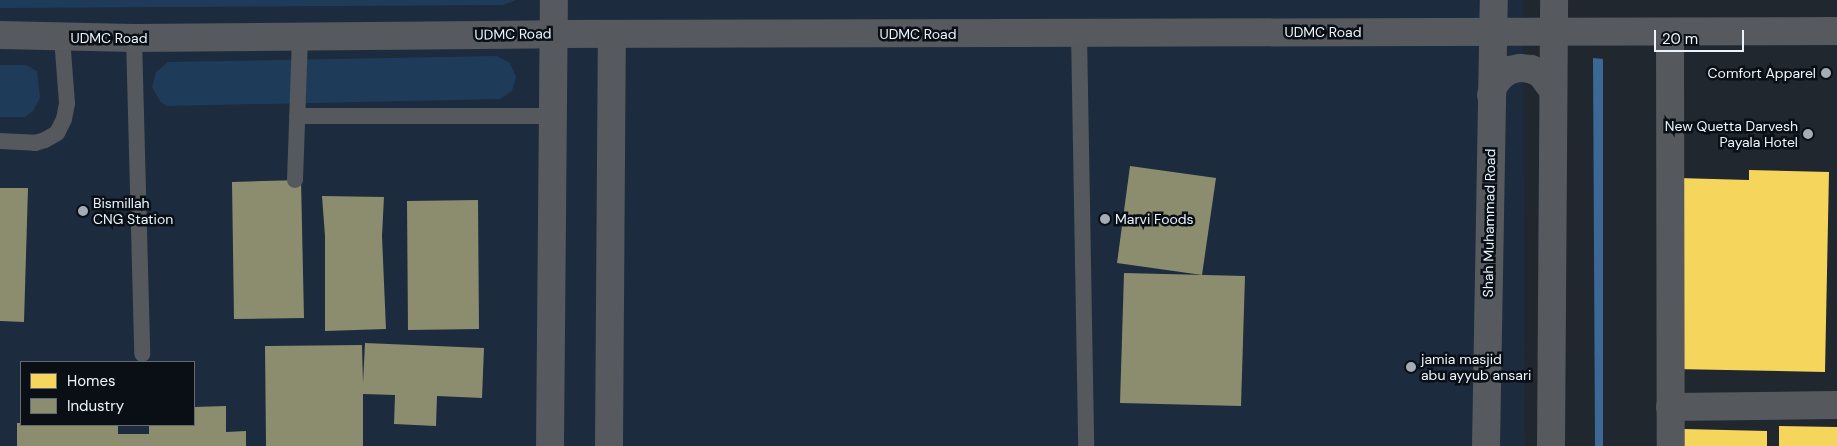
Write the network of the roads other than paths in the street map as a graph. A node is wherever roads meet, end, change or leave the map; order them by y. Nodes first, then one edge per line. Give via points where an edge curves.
1 (554, 0) edge
2 (1494, 0) edge
3 (1554, 0) edge
4 (1554, 30) junction
5 (1494, 31) junction
6 (1837, 31) edge
7 (1670, 33) junction
8 (554, 34) junction
9 (612, 34) junction
10 (1079, 34) junction
11 (0, 35) edge
12 (300, 36) junction
13 (62, 38) junction
14 (134, 38) junction
15 (1552, 88) junction
16 (1491, 95) junction
17 (297, 116) junction
18 (553, 116) junction
19 (0, 142) edge
20 (295, 180) dead end
21 (142, 354) dead end
22 (1837, 405) edge
23 (1670, 407) junction
24 (550, 446) edge
25 (609, 446) edge
26 (1086, 446) edge
27 (1486, 446) edge
28 (1551, 446) edge
29 (1671, 446) edge

1 - 8 main road
2 - 5 main road, Shah Muhammad Road
3 - 4 main road
4 - 5 main road, UDMC Road
4 - 7 main road, UDMC Road
4 - 15 main road
5 - 10 main road, UDMC Road
5 - 16 main road, Shah Muhammad Road
6 - 7 main road, UDMC Road
7 - 23 street
8 - 9 main road, UDMC Road
8 - 12 main road, UDMC Road
8 - 18 main road
9 - 10 main road, UDMC Road
9 - 25 main road
10 - 26 lane
11 - 13 main road, UDMC Road
12 - 14 main road, UDMC Road
12 - 17 lane
13 - 14 main road, UDMC Road
13 - 19 lane via 67,103 57,133 35,142
14 - 21 lane
15 - 16 main road via 1540,74 1520,68 1501,76
15 - 28 main road
16 - 27 main road, Shah Muhammad Road
17 - 18 lane
17 - 20 lane
18 - 24 main road
22 - 23 street
23 - 29 street

